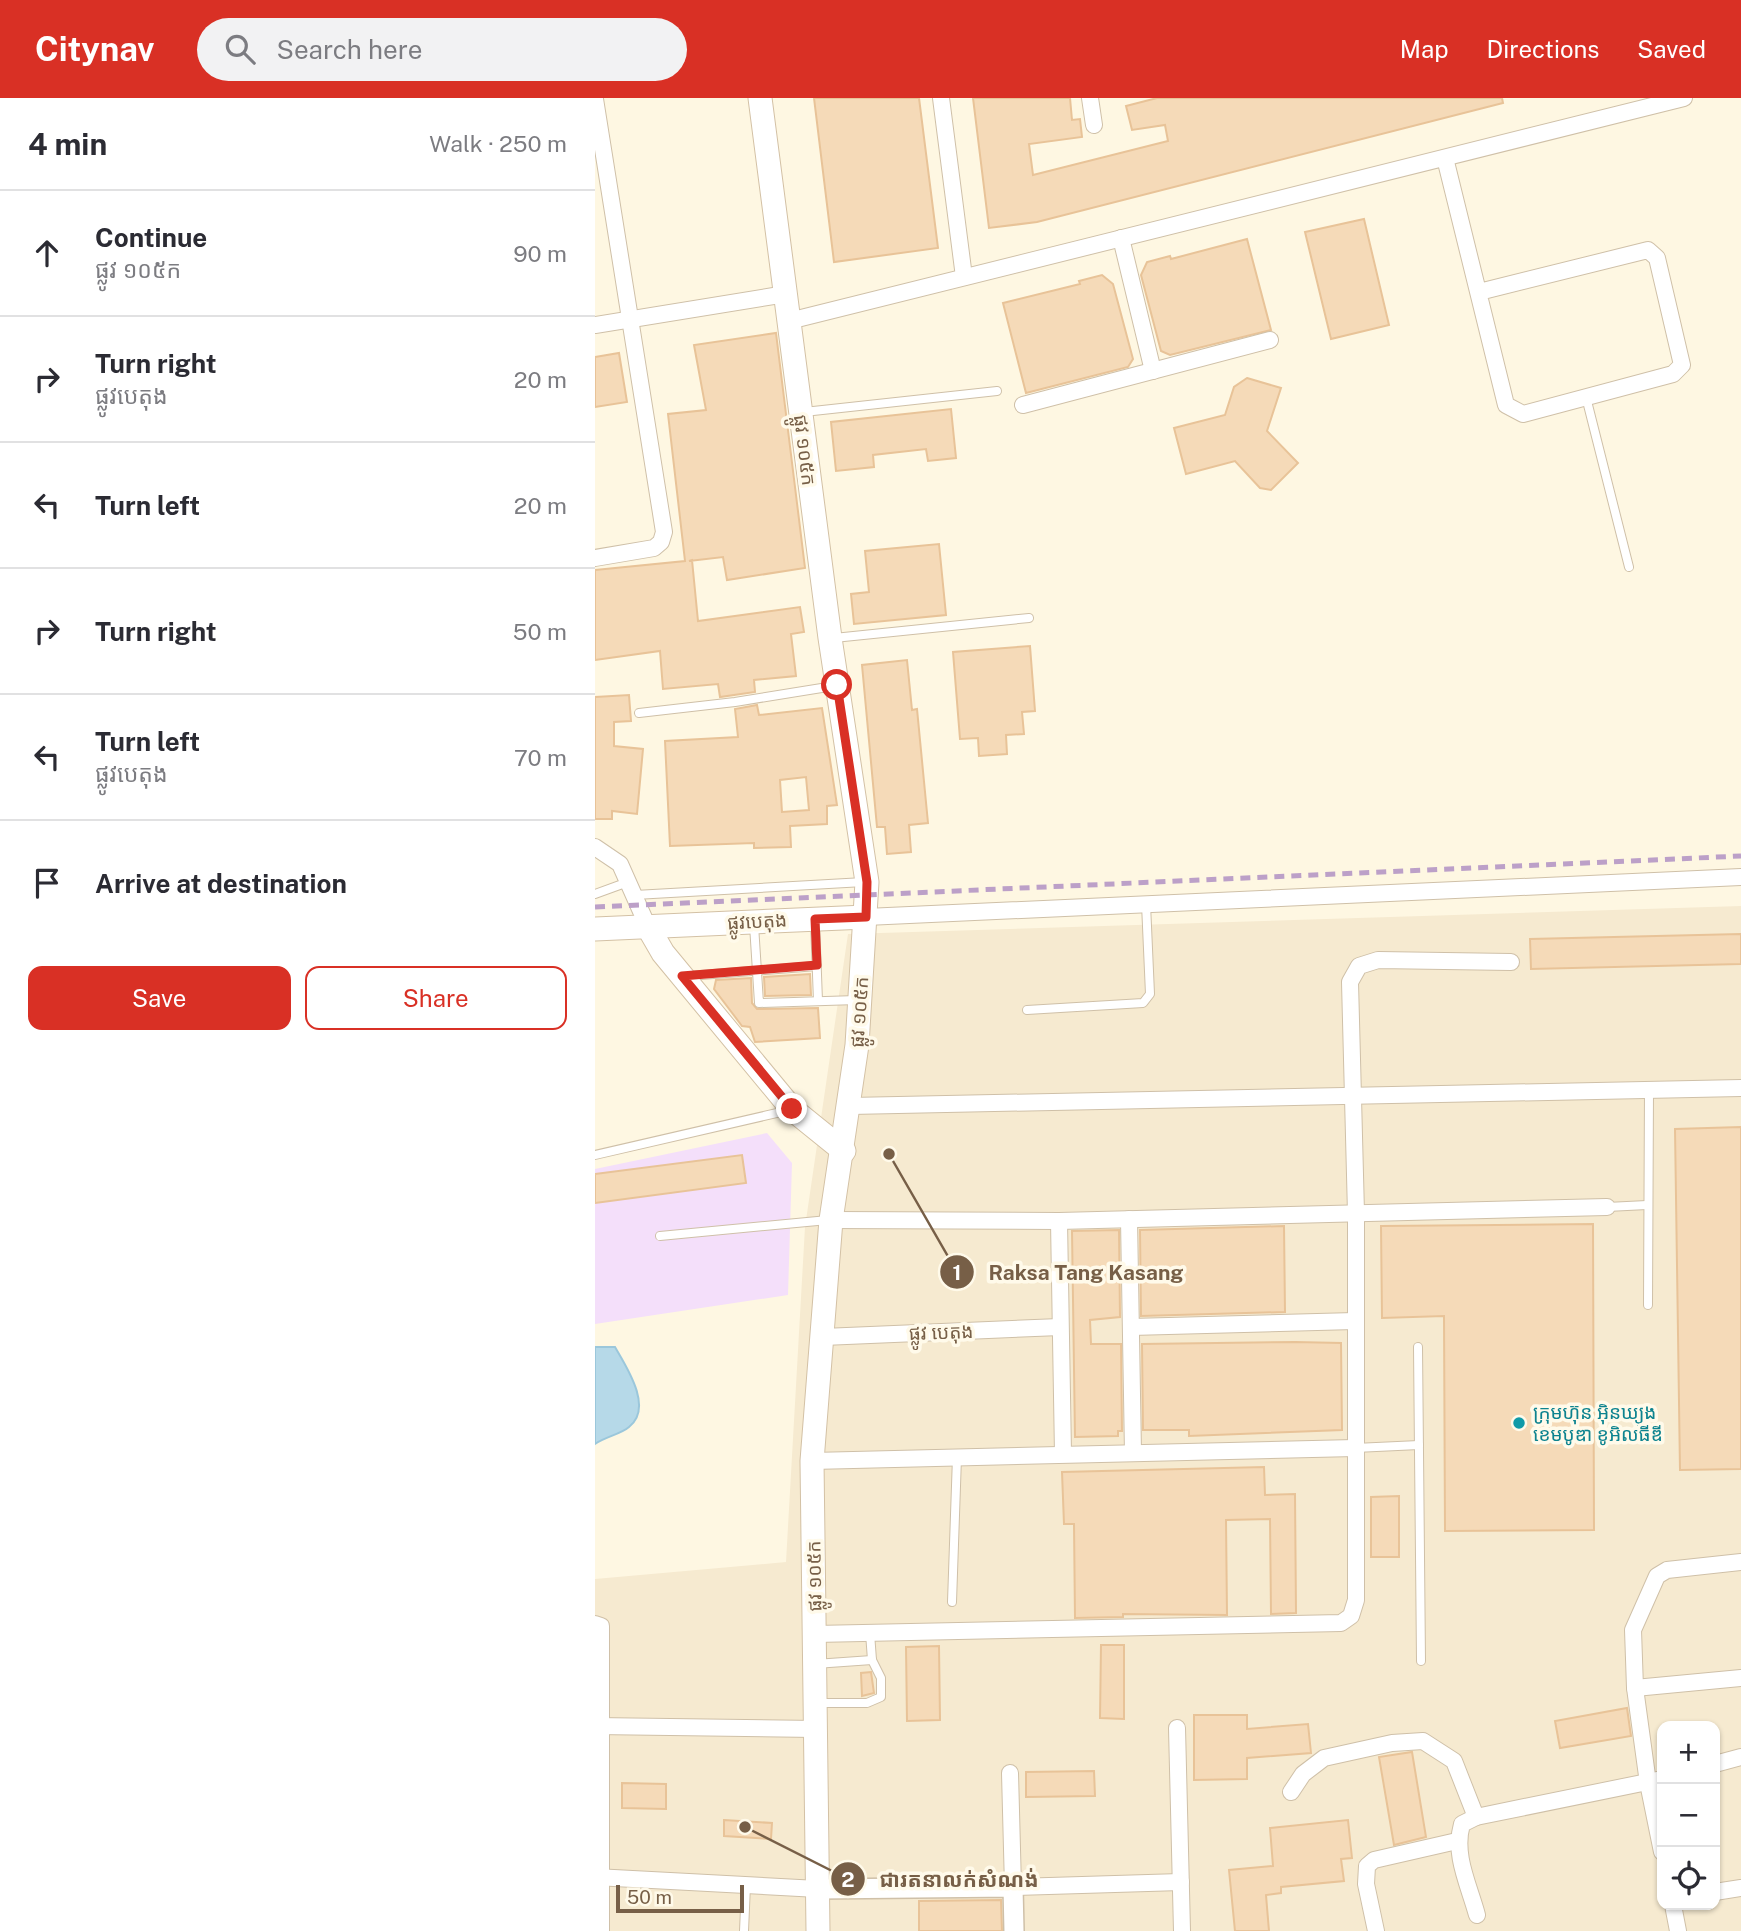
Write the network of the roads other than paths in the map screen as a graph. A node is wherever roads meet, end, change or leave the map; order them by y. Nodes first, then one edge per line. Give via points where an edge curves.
1 (760, 98) edge
2 (941, 98) edge
3 (1090, 98) edge
4 (1684, 98) edge
5 (595, 99) edge
6 (1094, 125) dead end
7 (1445, 158) junction
8 (1121, 238) junction
9 (964, 277) junction
10 (1479, 292) junction
11 (786, 294) junction
12 (629, 319) junction
13 (789, 321) junction
14 (595, 325) edge
15 (1270, 340) dead end
16 (1153, 371) junction
17 (997, 391) dead end
18 (1586, 397) junction
19 (1023, 405) dead end
20 (801, 413) junction
21 (595, 558) edge
22 (1629, 567) dead end
23 (1029, 618) dead end
24 (830, 638) junction
25 (837, 685) junction
26 (639, 713) dead end
27 (595, 847) edge
28 (1741, 877) edge
29 (867, 882) junction
30 (632, 888) junction
31 (595, 894) edge
32 (1146, 904) junction
33 (866, 917) junction
34 (815, 919) junction
35 (754, 922) junction
36 (648, 926) junction
37 (595, 929) edge
38 (1511, 962) dead end
39 (817, 965) junction
40 (757, 970) junction
41 (682, 976) junction
42 (860, 1000) junction
43 (818, 1001) junction
44 (1027, 1010) dead end
45 (1741, 1088) edge
46 (1649, 1090) junction
47 (1352, 1096) junction
48 (850, 1106) junction
49 (792, 1109) junction
50 (843, 1151) junction
51 (595, 1155) edge
52 (1647, 1205) junction
53 (1607, 1207) joint
54 (1356, 1213) junction
55 (1129, 1219) junction
56 (831, 1220) junction
57 (1059, 1221) junction
58 (660, 1236) dead end
59 (1648, 1306) dead end
60 (1355, 1321) junction
61 (1060, 1327) junction
62 (1131, 1327) junction
63 (823, 1337) junction
64 (1418, 1347) dead end
65 (1419, 1445) junction
66 (1355, 1448) junction
67 (1133, 1452) junction
68 (1063, 1454) junction
69 (957, 1457) junction
70 (812, 1461) junction
71 (1741, 1562) edge
72 (953, 1602) dead end
73 (595, 1624) edge
74 (870, 1633) junction
75 (815, 1634) junction
76 (872, 1660) junction
77 (1421, 1661) dead end
78 (815, 1664) junction
79 (1741, 1678) edge
80 (1635, 1688) junction
81 (816, 1703) junction
82 (599, 1726) edge
83 (1177, 1728) dead end
84 (816, 1729) junction
85 (1741, 1757) edge
86 (1720, 1763) edge
87 (1010, 1773) dead end
88 (1655, 1781) edge
89 (1291, 1792) dead end
90 (1476, 1817) junction
91 (1458, 1841) junction
92 (1662, 1847) edge
93 (598, 1877) edge
94 (1181, 1882) junction
95 (746, 1885) junction
96 (1013, 1887) junction
97 (1741, 1888) edge
98 (818, 1889) junction
99 (1720, 1891) edge
100 (1674, 1910) edge
101 (1477, 1915) dead end
102 (601, 1931) edge
103 (744, 1931) edge
104 (818, 1931) edge
105 (1014, 1931) edge
106 (1182, 1931) edge
107 (1376, 1931) edge
108 (1678, 1931) edge

1 - 11 main road, ផ្លូវ ១០៥ក
2 - 9 street
3 - 6 street
4 - 7 street
5 - 12 street
7 - 8 street
7 - 10 street
8 - 9 street
8 - 16 street
9 - 13 street
10 - 18 street via 1506,405 1523,414
10 - 18 street via 1644,250 1654,253 1682,365 1673,374
11 - 12 street
11 - 13 main road, ផ្លូវ ១០៥ក
12 - 14 street
12 - 21 street via 664,532 654,548
13 - 20 main road, ផ្លូវ ១០៥ក
15 - 16 street
16 - 19 street
17 - 20 lane
18 - 22 lane
20 - 24 main road, ផ្លូវ ១០៥ក
23 - 24 lane
24 - 25 main road, ផ្លូវ ១០៥ក
25 - 26 lane
25 - 29 main road, ផ្លូវ ១០៥ក
27 - 30 street via 620,864
28 - 32 street
29 - 30 lane
29 - 33 main road, ផ្លូវ ១០៥ក
30 - 31 lane
30 - 36 street
32 - 33 street
32 - 44 lane via 1150,995 1143,1003
33 - 34 main road, ផ្លូវបេតុង
33 - 42 main road, ផ្លូវ ១០៥ក
34 - 35 main road, ផ្លូវបេតុង
34 - 39 lane
35 - 36 main road, ផ្លូវបេតុង
35 - 40 lane
36 - 37 main road, ផ្លូវបេតុង
36 - 41 main road
38 - 47 street via 1378,960 1359,966 1350,982
39 - 40 lane
39 - 43 lane
40 - 41 lane
40 - 43 lane via 759,1003
41 - 49 main road
42 - 43 lane
42 - 48 main road, ផ្លូវ ១០៥ក
45 - 46 street
46 - 47 street
46 - 52 lane
47 - 48 street
47 - 54 street
48 - 50 main road, ផ្លូវ ១០៥ក
49 - 50 main road
49 - 51 lane
50 - 56 main road, ផ្លូវ ១០៥ក
52 - 53 lane
52 - 59 lane
53 - 54 street
54 - 55 street
54 - 60 street
55 - 57 street
55 - 62 street
56 - 57 street
56 - 58 lane
56 - 63 main road, ផ្លូវ ១០៥ក
57 - 61 street
60 - 62 street
60 - 66 street
61 - 63 street, ផ្លូវ បេតុង
61 - 68 street
62 - 67 street
63 - 70 main road, ផ្លូវ ១០៥ក
64 - 65 lane
65 - 66 lane
65 - 77 lane
66 - 67 street
66 - 74 street via 1356,1600 1351,1616 1341,1623
67 - 68 street
68 - 69 street
69 - 70 street
69 - 72 lane
70 - 75 main road, ផ្លូវ ១០៥ក
71 - 80 street via 1667,1570 1657,1576 1633,1630
73 - 82 street via 601,1626
74 - 75 street
74 - 76 lane
75 - 78 main road, ផ្លូវ ១០៥ក
76 - 78 lane
76 - 81 lane via 881,1678 881,1698 876,1702
78 - 81 main road, ផ្លូវ ១០៥ក
79 - 80 street
80 - 88 street
81 - 84 main road, ផ្លូវ ១០៥ក
82 - 84 street
82 - 93 street
83 - 94 street
84 - 98 main road, ផ្លូវ ១០៥ក
85 - 86 street
87 - 96 street
88 - 90 street
88 - 92 street
89 - 90 street via 1303,1774 1324,1758 1423,1741 1454,1761
90 - 91 street via 1462,1824
91 - 101 street
91 - 107 street via 1374,1860 1367,1866
93 - 95 street
93 - 102 street
94 - 96 street
94 - 106 street
95 - 98 street
95 - 103 lane
96 - 98 street
96 - 105 street
97 - 99 street
98 - 104 main road, ផ្លូវ ១០៥ក
100 - 108 street

